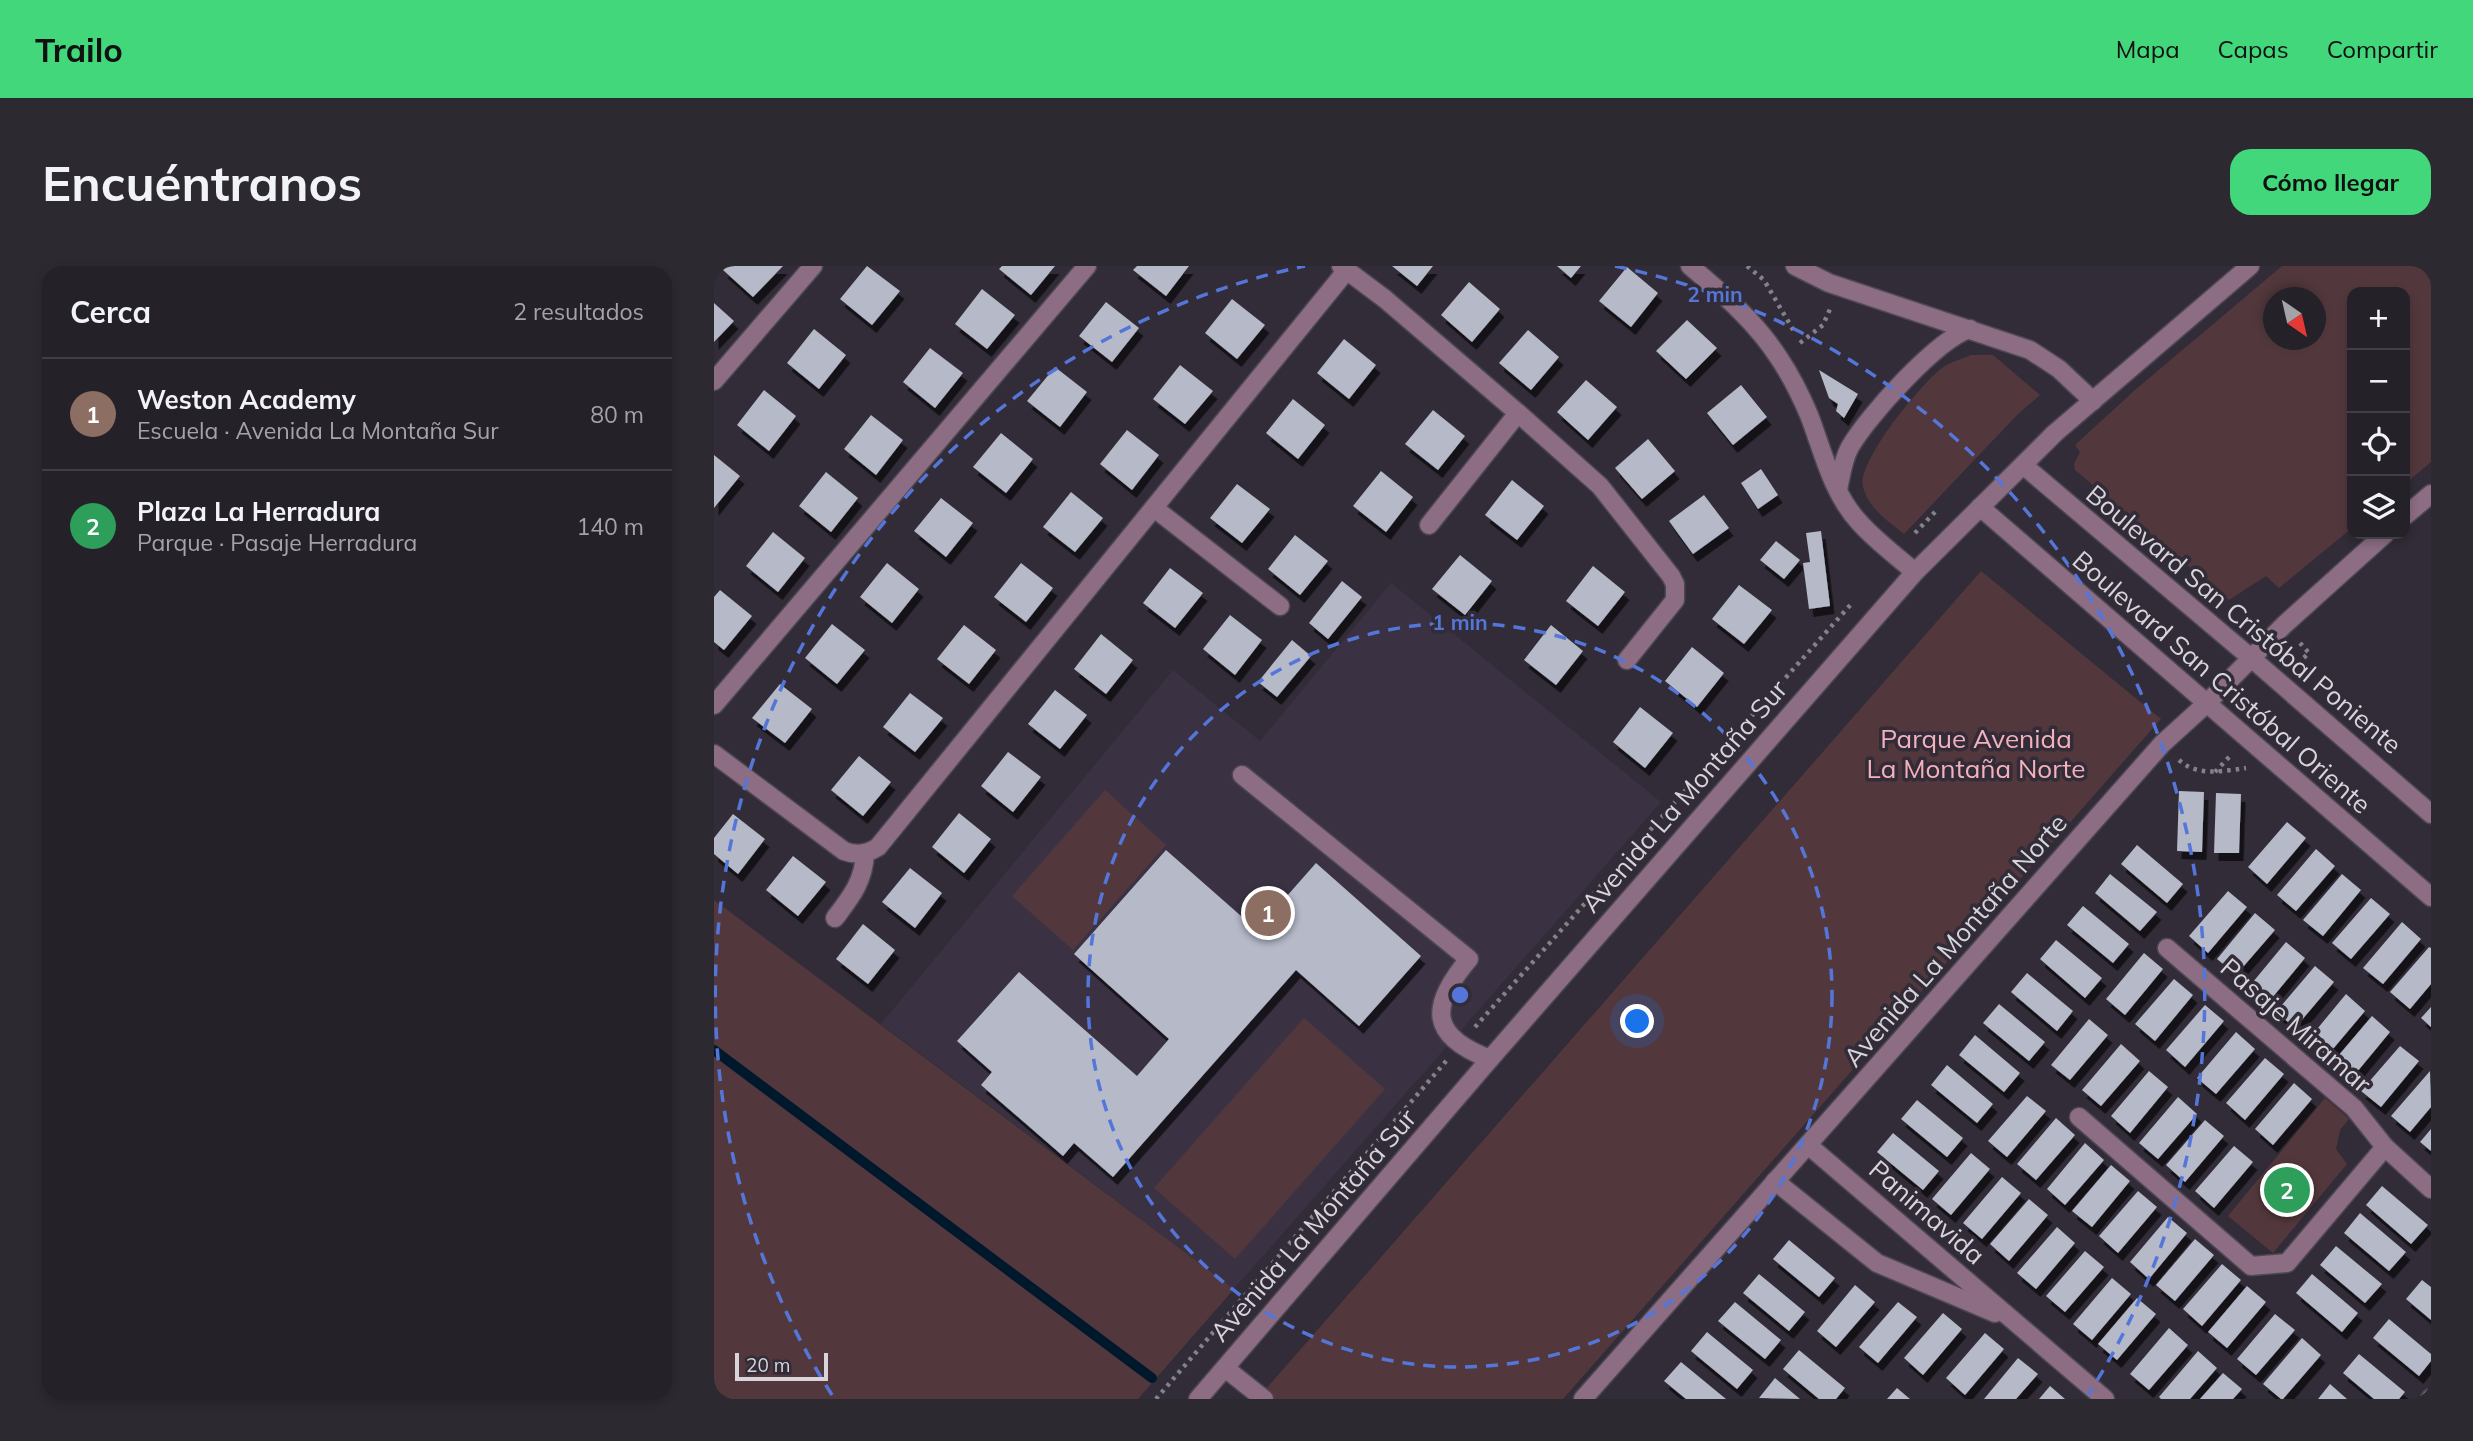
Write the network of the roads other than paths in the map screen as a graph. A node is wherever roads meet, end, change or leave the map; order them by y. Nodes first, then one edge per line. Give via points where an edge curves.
1 (813, 266) edge
2 (1087, 266) edge
3 (1690, 266) edge
4 (1795, 266) edge
5 (2250, 266) edge
6 (1344, 268) edge
7 (1969, 329) junction
8 (714, 382) edge
9 (2093, 401) junction
10 (1518, 413) junction
11 (2023, 465) junction
12 (1838, 489) junction
13 (2431, 494) edge
14 (1979, 507) junction
15 (1154, 508) junction
16 (2410, 512) edge
17 (1429, 525) dead end
18 (2380, 539) edge
19 (1914, 572) junction
20 (1280, 606) dead end
21 (2250, 657) junction
22 (1627, 660) dead end
23 (2206, 704) junction
24 (714, 705) edge
25 (714, 754) edge
26 (1242, 775) dead end
27 (2431, 814) edge
28 (866, 853) junction
29 (2431, 897) edge
30 (835, 918) dead end
31 (2167, 948) dead end
32 (1490, 1059) junction
33 (2080, 1117) dead end
34 (1808, 1145) junction
35 (2385, 1147) junction
36 (1775, 1181) junction
37 (2431, 1189) edge
38 (2011, 1319) junction
39 (1224, 1368) junction
40 (1198, 1399) edge
41 (1264, 1399) edge
42 (1583, 1399) edge
43 (2105, 1399) edge

1 - 8 street
2 - 24 street
3 - 12 street via 1744,314 1779,357 1796,386
4 - 7 street via 1829,283
5 - 9 street, Avenida La Montaña Sur
6 - 10 street
6 - 15 street
7 - 9 street via 2048,359
7 - 12 street via 1956,333 1874,411 1848,450
9 - 11 street, Avenida La Montaña Sur
10 - 17 street
10 - 22 street via 1600,486 1675,584 1675,600
11 - 14 street, Avenida La Montaña Sur
11 - 21 street, Boulevard San Cristóbal Poniente
12 - 19 street via 1857,521
13 - 16 street
14 - 19 street, Avenida La Montaña Sur
14 - 23 street, Boulevard San Cristóbal Oriente
15 - 20 street
15 - 28 street via 884,840
18 - 21 street, Avenida La Montaña Norte
19 - 32 street, Avenida La Montaña Sur
21 - 23 street, Avenida La Montaña Norte
21 - 27 street, Boulevard San Cristóbal Poniente
23 - 29 street, Boulevard San Cristóbal Oriente
23 - 34 street, Avenida La Montaña Norte via 2162,744
25 - 28 street via 844,851
26 - 32 street via 1469,959 1450,983 1443,1001 1444,1026 1459,1046
28 - 30 street via 858,887
31 - 35 street, Pasaje Miramar via 2354,1108
32 - 39 street, Avenida La Montaña Sur
33 - 35 street via 2251,1266 2287,1263
34 - 36 street, Avenida La Montaña Norte
34 - 38 street, Panimavida
35 - 37 street, Pasaje Miramar
36 - 38 street, Panimavida via 1877,1263
36 - 42 street, Avenida La Montaña Norte
38 - 43 street, Panimavida
39 - 40 street, Avenida La Montaña Sur
39 - 41 street

